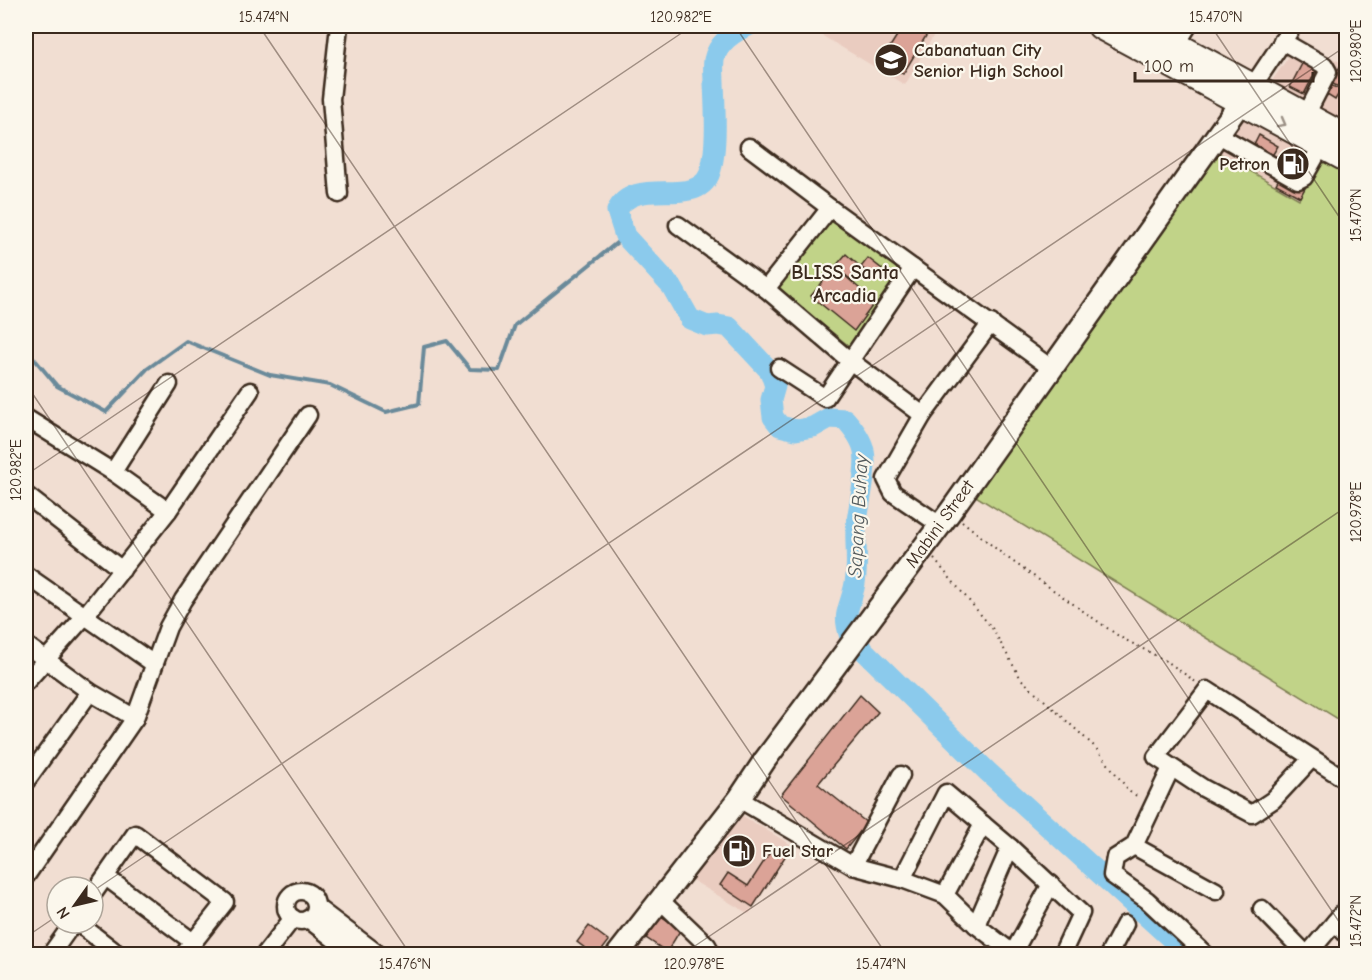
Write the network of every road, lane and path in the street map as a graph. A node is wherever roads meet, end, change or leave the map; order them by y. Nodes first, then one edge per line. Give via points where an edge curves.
1 (339, 26) edge
2 (1101, 26) edge
3 (1140, 26) edge
4 (1293, 26) edge
5 (1182, 35) edge
6 (1282, 41) junction
7 (1247, 93) junction
8 (1306, 116) junction
9 (1217, 134) junction
10 (1347, 138) edge
11 (1322, 145) junction
12 (749, 147) dead end
13 (1347, 158) edge
14 (339, 194) dead end
15 (830, 208) junction
16 (678, 225) dead end
17 (913, 268) junction
18 (766, 289) junction
19 (991, 323) junction
20 (849, 360) junction
21 (779, 368) dead end
22 (1051, 368) junction
23 (170, 384) dead end
24 (250, 392) dead end
25 (308, 415) dead end
26 (923, 415) junction
27 (26, 418) edge
28 (113, 472) junction
29 (26, 495) edge
30 (168, 511) junction
31 (962, 521) dead end
32 (940, 525) junction
33 (934, 559) dead end
34 (122, 570) junction
35 (26, 575) edge
36 (84, 617) junction
37 (26, 645) edge
38 (44, 660) junction
39 (154, 664) junction
40 (26, 682) edge
41 (1207, 690) junction
42 (90, 692) junction
43 (135, 718) junction
44 (1312, 758) junction
45 (1171, 768) junction
46 (900, 775) dead end
47 (1347, 780) edge
48 (26, 781) edge
49 (739, 799) junction
50 (1153, 806) junction
51 (983, 824) junction
52 (1134, 846) junction
53 (1010, 847) junction
54 (853, 866) junction
55 (26, 876) edge
56 (106, 876) joint
57 (902, 879) junction
58 (1051, 884) junction
59 (1216, 891) dead end
60 (945, 895) junction
61 (660, 900) junction
62 (1262, 909) dead end
63 (1347, 909) edge
64 (306, 915) junction
65 (1125, 924) dead end
66 (976, 925) junction
67 (1341, 928) edge
68 (64, 935) edge
69 (93, 935) edge
70 (189, 948) edge
71 (51, 954) edge
72 (118, 954) edge
73 (265, 954) edge
74 (353, 954) edge
75 (378, 954) edge
76 (618, 954) edge
77 (712, 954) edge
78 (1013, 954) edge
79 (1062, 954) edge
80 (1109, 954) edge
81 (1205, 954) edge
82 (1307, 954) edge

1 - 14 street via 331,99
2 - 7 highway
3 - 5 highway
4 - 6 street
5 - 7 highway
6 - 7 street
6 - 8 street via 1324,65 1328,72
7 - 8 highway
7 - 9 main road, Mabini Street
7 -> 11 highway
8 - 10 highway
9 - 11 street via 1298,180 1304,177
9 - 22 main road, Mabini Street
11 - 13 highway
12 - 15 street
15 - 17 street
15 - 18 street
16 - 18 street
17 - 19 street
17 - 20 street
18 - 20 street
19 - 22 street
19 - 26 street
20 - 21 street via 825,398
20 - 26 street
22 - 32 main road, Mabini Street
23 - 28 street
24 - 30 street
25 - 39 street via 183,600
26 - 32 street via 886,479 894,493
27 - 28 street
28 - 30 street
29 - 34 street
30 - 34 street
31 - 41 path via 1120,637 1168,662
32 - 49 main road, Mabini Street
33 - 50 path via 992,628 1021,679 1095,747 1130,792
34 - 36 street
35 - 36 street
36 - 38 street
36 - 39 street
37 - 38 street
38 - 40 street
38 - 42 street
39 - 43 street
41 - 44 street
41 - 45 street via 1156,757
42 - 43 street
42 - 48 street
43 - 55 street
44 - 45 street via 1273,800 1252,814
44 - 47 street
45 - 50 street
46 - 54 street
49 - 54 street
49 - 61 main road, Mabini Street
50 - 52 street
51 - 53 street
51 - 57 street via 946,793
51 - 60 street
52 - 59 street
52 - 81 street via 1115,858 1112,875 1147,900
53 - 58 street
53 - 66 street
54 - 57 street
56 - 70 street
56 - 70 street via 135,834 225,902
57 - 60 street
58 - 78 street
58 - 79 street via 1081,913
60 - 66 street
61 - 76 main road, Mabini Street
61 - 77 street
62 - 82 street
63 - 67 street
64 - 73 street
64 - 74 street
64 - 75 street
65 - 80 street
66 - 78 street
67 - 82 street
68 - 71 street
69 - 72 street

